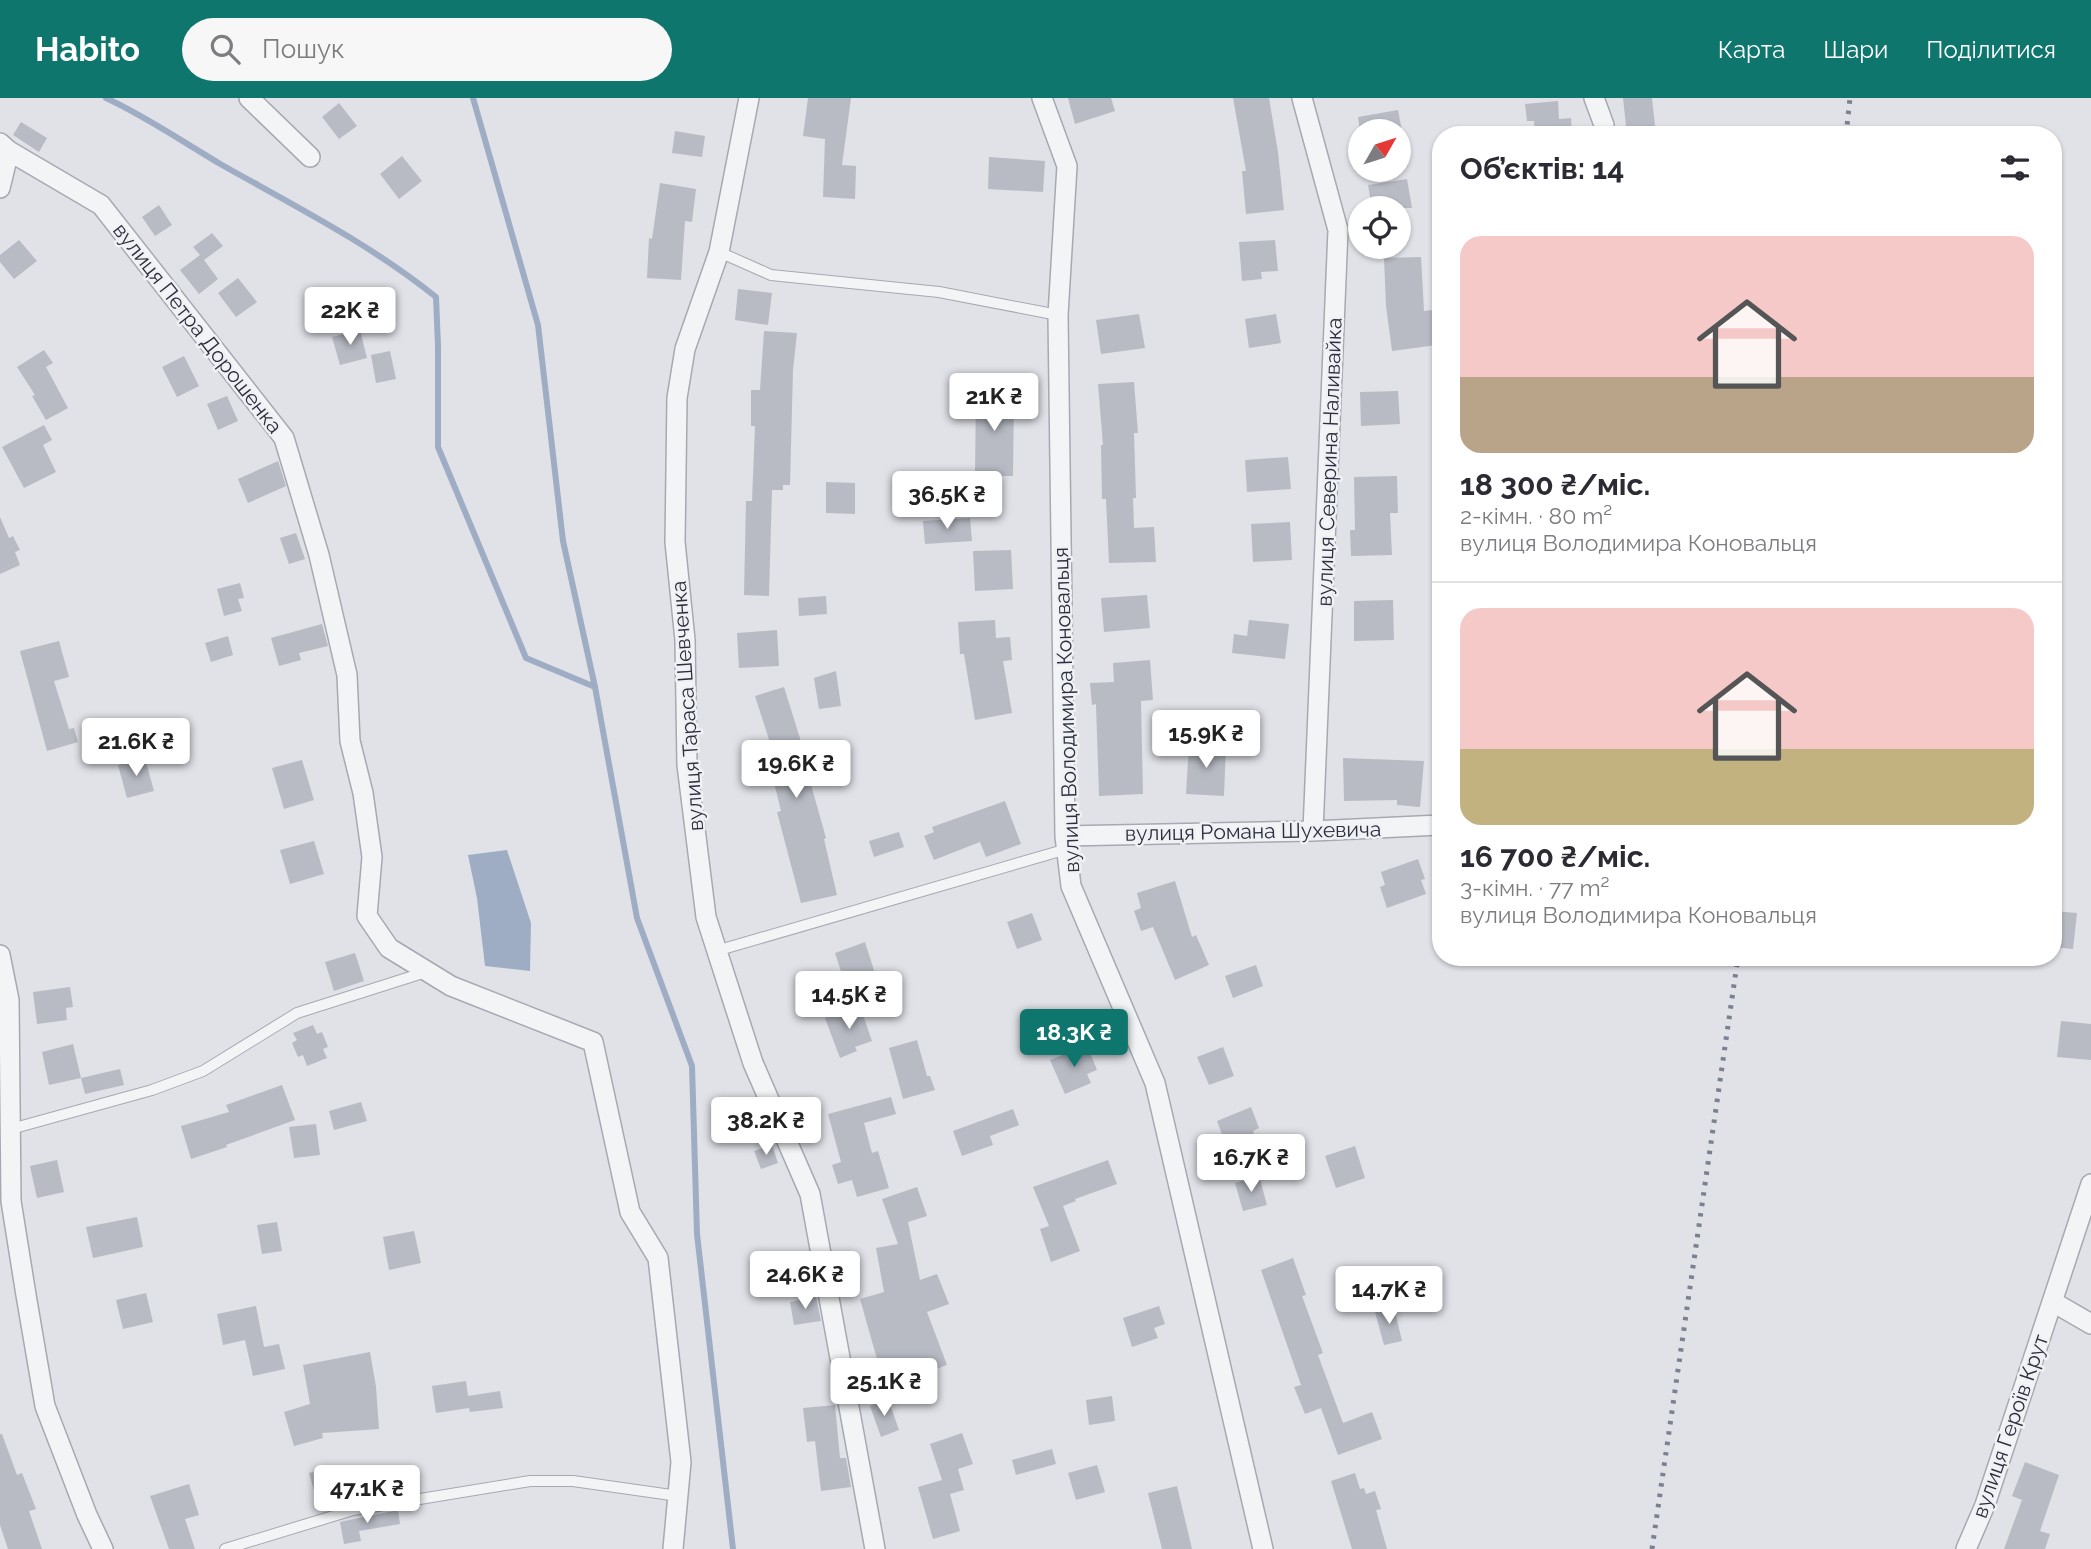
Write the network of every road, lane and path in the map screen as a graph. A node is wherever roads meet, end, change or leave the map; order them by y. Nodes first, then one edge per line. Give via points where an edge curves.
1 (249, 98) edge
2 (749, 98) edge
3 (1042, 98) edge
4 (1302, 98) edge
5 (1594, 98) edge
6 (1604, 126) edge
7 (5, 147) edge
8 (310, 157) dead end
9 (0, 188) edge
10 (719, 252) junction
11 (1058, 315) junction
12 (1432, 825) edge
13 (1314, 831) junction
14 (1066, 843) junction
15 (716, 950) junction
16 (0, 955) edge
17 (426, 971) junction
18 (7, 1120) edge
19 (2091, 1184) edge
20 (2053, 1302) junction
21 (2091, 1324) edge
22 (678, 1496) junction
23 (103, 1549) edge
24 (225, 1549) edge
25 (673, 1549) edge
26 (875, 1549) edge
27 (1263, 1549) edge
28 (1966, 1549) edge

1 - 8 street
2 - 10 street, вулиця Тараса Шевченка
3 - 11 street, вулиця Володимира Коновальця via 1067,166
4 - 13 street, вулиця Северина Наливайка via 1338,230
5 - 6 street
7 - 9 street, вулиця Петра Дорошенка
7 - 17 street, вулиця Петра Дорошенка via 100,205 284,438 319,555 347,675 350,741 372,857 367,916 389,948
10 - 11 lane via 771,275 939,292
10 - 15 street, вулиця Тараса Шевченка via 685,349 677,398 675,542 685,640 687,765 706,917
11 - 14 street, вулиця Володимира Коновальця
12 - 13 street, вулиця Романа Шухевича
13 - 14 street, вулиця Романа Шухевича
14 - 15 lane
14 - 27 street, вулиця Володимира Коновальця via 1071,886 1155,1083
15 - 26 street, вулиця Тараса Шевченка via 753,1063 810,1194
16 - 18 street via 9,1000
17 - 18 lane via 298,1013 203,1071 152,1090
17 - 22 street, вулиця Петра Дорошенка via 451,986 593,1042 630,1212 658,1258 681,1462
18 - 23 street via 11,1202 45,1406
19 - 20 street, вулиця Героїв Крут
20 - 21 street
20 - 28 street, вулиця Героїв Крут
22 - 24 lane via 573,1481 530,1481 353,1510
22 - 25 street

